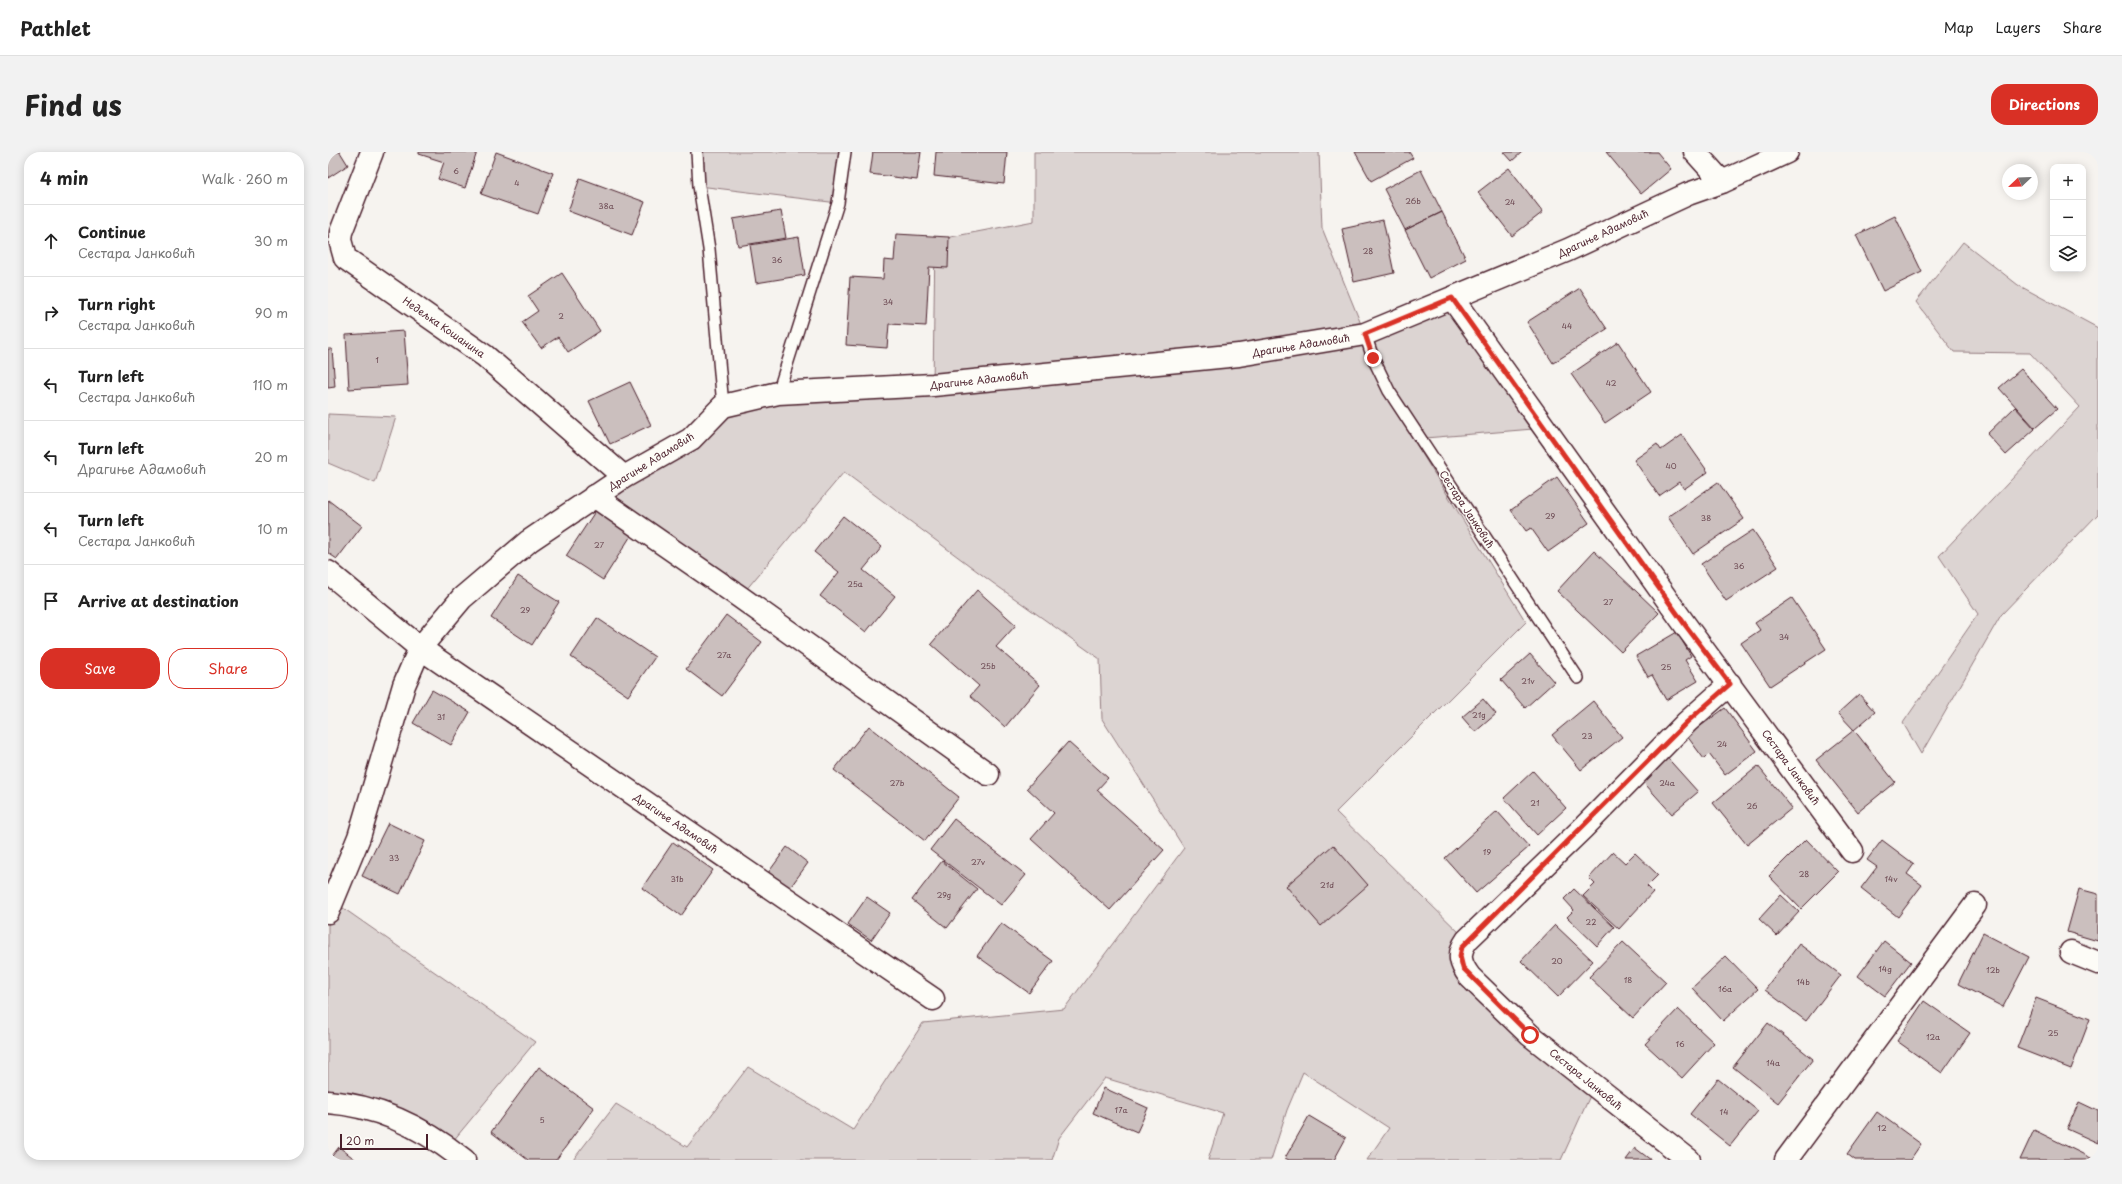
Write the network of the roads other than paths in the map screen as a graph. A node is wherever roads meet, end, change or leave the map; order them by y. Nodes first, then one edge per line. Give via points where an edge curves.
1 (372, 152) edge
2 (697, 152) edge
3 (845, 152) edge
4 (1695, 152) edge
5 (1787, 152) edge
6 (1722, 182) junction
7 (1452, 298) junction
8 (1365, 334) junction
9 (778, 393) junction
10 (723, 406) junction
11 (624, 477) junction
12 (594, 496) junction
13 (328, 572) edge
14 (420, 648) junction
15 (1578, 678) dead end
16 (1730, 684) junction
17 (988, 774) dead end
18 (1852, 851) dead end
19 (1975, 905) dead end
20 (328, 912) edge
21 (2071, 952) dead end
22 (2098, 963) edge
23 (933, 999) dead end
24 (328, 1102) edge
25 (464, 1160) edge
26 (1689, 1160) edge
27 (1786, 1160) edge

1 - 11 street, Недељка Кошанина via 341,232 340,240 345,258 485,356
2 - 10 lane via 699,186 709,249
3 - 9 lane via 838,203
4 - 6 street
5 - 6 street, Драгиње Адамовић
6 - 7 street, Драгиње Адамовић via 1688,194 1568,250
7 - 8 street, Драгиње Адамовић
7 - 16 street, Сестара Јанковић
8 - 9 street, Драгиње Адамовић via 1239,355 933,385
8 - 15 lane, Сестара Јанковић via 1389,391
9 - 10 street, Драгиње Адамовић
10 - 11 street, Драгиње Адамовић via 691,439
11 - 12 street, Драгиње Адамовић
12 - 14 street, Драгиње Адамовић via 529,541 462,598
12 - 17 street, Драгиње Адамовић
13 - 14 street
14 - 20 street, Драгиње Адамовић via 404,685 359,837
14 - 23 street, Драгиње Адамовић
16 - 18 street, Сестара Јанковић
16 - 26 street, Сестара Јанковић via 1687,722 1583,828 1467,940 1460,956 1463,968 1470,977 1530,1035
19 - 27 street
21 - 22 street
24 - 25 street via 354,1104 400,1119 448,1147

